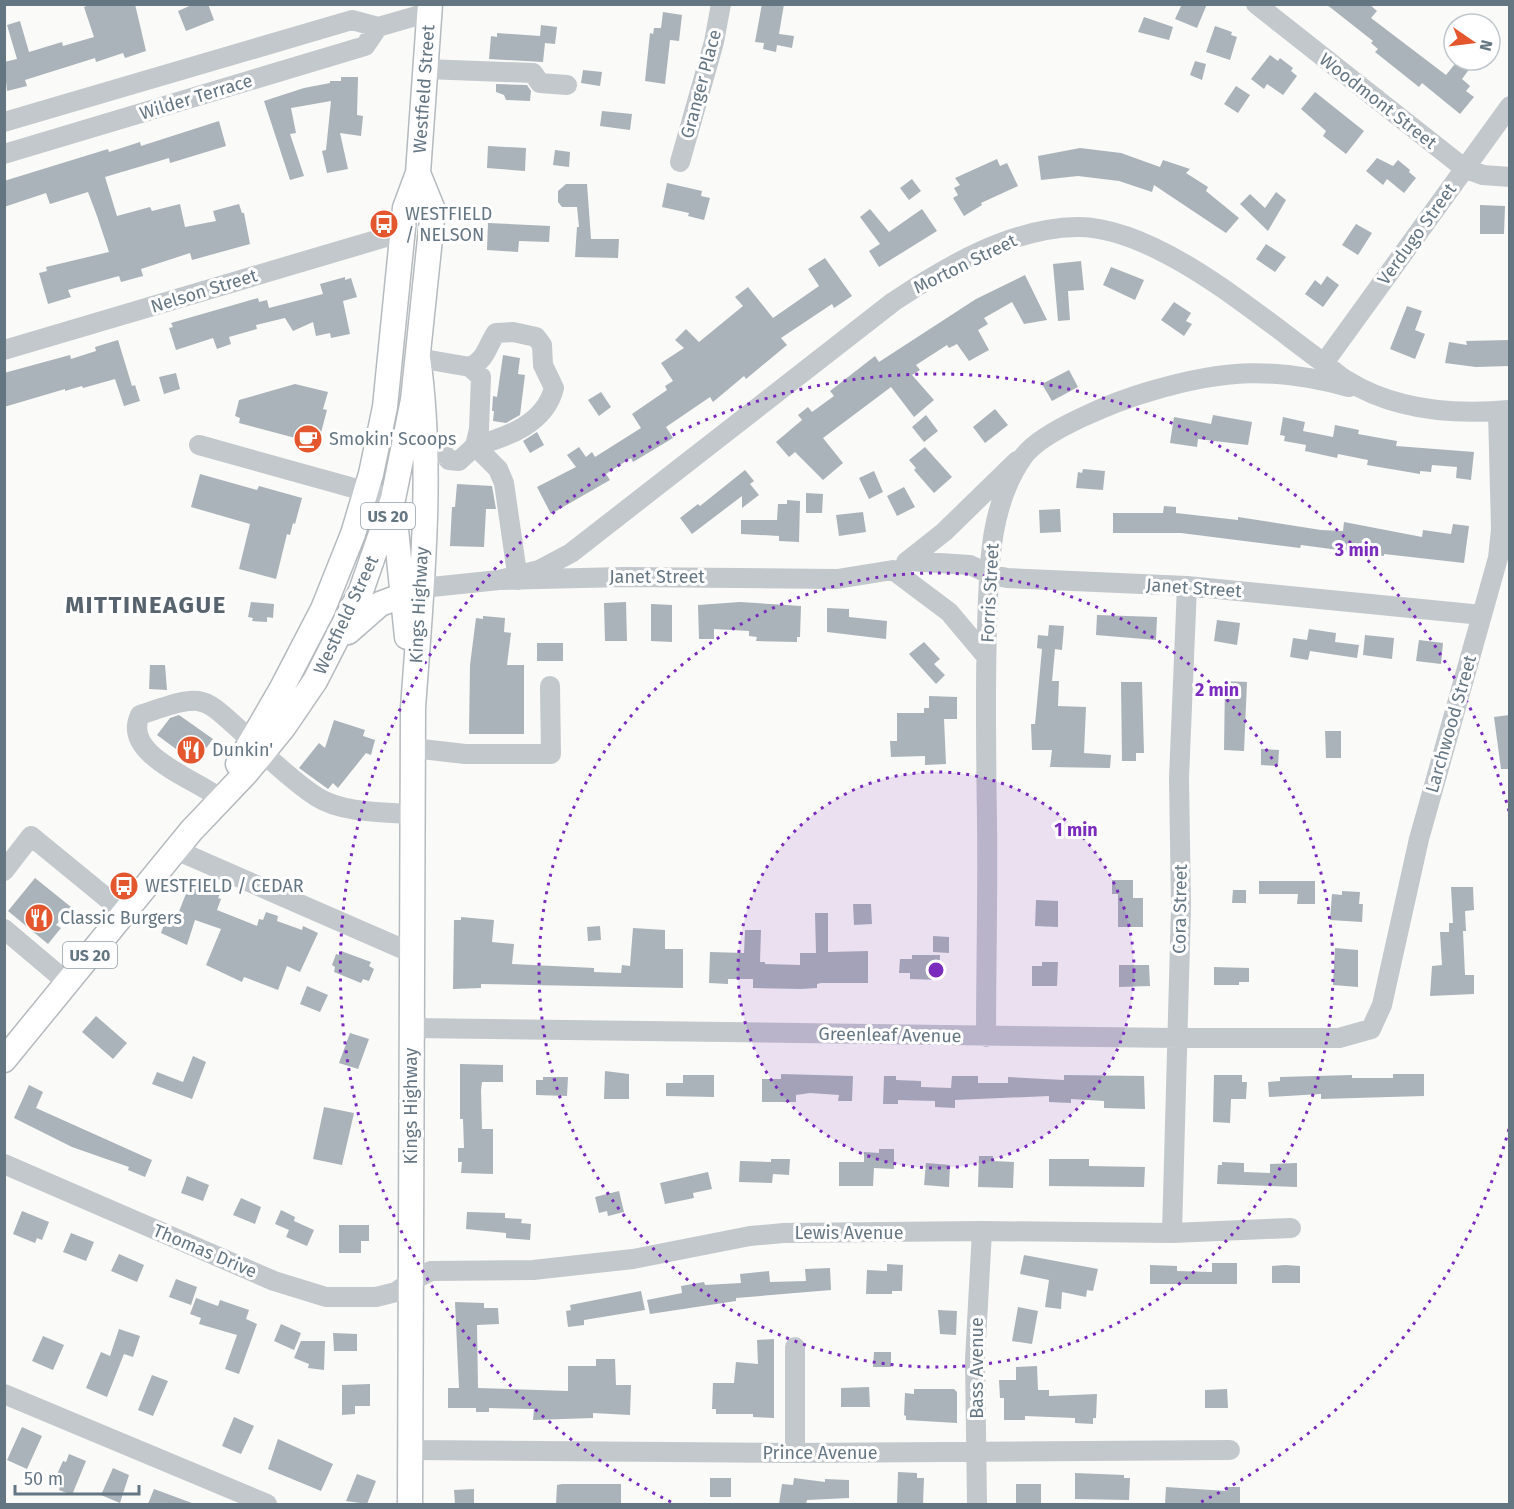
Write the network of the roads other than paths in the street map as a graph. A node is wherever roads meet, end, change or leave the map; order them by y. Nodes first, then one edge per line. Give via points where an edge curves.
1 (722, 4) edge
2 (1256, 4) edge
3 (430, 8) edge
4 (378, 27) junction
5 (426, 69) junction
6 (171, 73) junction
7 (567, 85) dead end
8 (178, 102) junction
9 (1509, 106) edge
10 (4, 122) edge
11 (4, 154) edge
12 (680, 162) dead end
13 (1464, 168) junction
14 (418, 173) junction
15 (1509, 177) edge
16 (403, 232) junction
17 (4, 350) edge
18 (418, 358) junction
19 (1324, 363) junction
20 (470, 367) junction
21 (1375, 394) junction
22 (1504, 410) edge
23 (199, 444) dead end
24 (470, 450) junction
25 (424, 452) junction
26 (1023, 456) junction
27 (366, 492) junction
28 (393, 499) junction
29 (901, 565) junction
30 (989, 574) junction
31 (511, 578) junction
32 (1187, 586) junction
33 (412, 591) junction
34 (1482, 615) junction
35 (332, 649) junction
36 (986, 656) junction
37 (550, 686) dead end
38 (257, 747) junction
39 (413, 748) junction
40 (216, 802) junction
41 (412, 814) junction
42 (176, 850) junction
43 (4, 871) edge
44 (124, 913) junction
45 (4, 929) edge
46 (412, 953) junction
47 (68, 983) junction
48 (411, 1028) junction
49 (1369, 1030) joint
50 (986, 1037) junction
51 (1176, 1038) junction
52 (4, 1060) edge
53 (4, 1164) edge
54 (1291, 1228) dead end
55 (982, 1231) junction
56 (1172, 1233) junction
57 (411, 1281) junction
58 (795, 1347) dead end
59 (4, 1394) edge
60 (410, 1450) junction
61 (1230, 1450) dead end
62 (795, 1453) junction
63 (977, 1453) junction
64 (267, 1504) edge
65 (410, 1504) edge
66 (977, 1504) edge

1 - 12 street, Granger Place
2 - 13 street, Woodmont Street
3 - 4 street, Wilder Terrace
3 - 5 main road, Westfield Street / US 20
4 - 6 street, Wilder Terrace via 352,20
4 - 8 street, Wilder Terrace via 365,46
5 - 7 street via 533,73 540,83
5 - 14 main road, Westfield Street / US 20
6 - 8 street
6 - 10 street, Wilder Terrace
8 - 11 street, Wilder Terrace
9 - 13 street, Verdugo Street
13 - 15 street, Woodmont Street via 1483,175
13 - 19 street, Verdugo Street
14 - 16 main road, Westfield Street / US 20 via 405,208
14 - 18 main road, Westfield Street / US 20 via 433,210
16 - 17 street, Nelson Street
16 - 27 main road, Westfield Street / US 20 via 385,407
18 - 20 street
18 - 25 main road, Kings Highway via 426,411
19 - 21 street, Morton Street via 1346,380
19 - 31 street, Morton Street via 1198,274 1143,241 1090,227 1030,234 944,270 893,302 571,553 539,570
20 - 24 street via 481,377 479,429
20 - 24 street via 486,356 496,333 536,337 542,345 543,365 555,388 541,413 518,432
21 - 22 street, Morton Street via 1436,411
21 - 26 street, Forris Street via 1280,372 1199,379 1098,409 1055,432
22 - 34 street, Larchwood Street via 1498,558
23 - 27 street
24 - 25 street via 459,461
24 - 31 street via 498,470 504,483
25 - 28 main road, Westfield Street / US 20
25 - 33 main road, Kings Highway
26 - 29 street via 944,532
26 - 30 street, Forris Street via 999,509
27 - 28 street
27 - 38 main road, Westfield Street / US 20 via 323,609
28 - 33 main road, Kings Highway
28 - 35 main road, Westfield Street / US 20 via 364,583
29 - 30 street, Janet Street via 970,565
29 - 31 street, Janet Street via 837,579
29 - 36 street
30 - 32 street, Janet Street
30 - 36 street, Forris Street
31 - 33 street, Janet Street
32 - 34 street, Janet Street
32 - 51 street, Cora Street via 1179,778 1181,907
33 - 35 main road via 367,613
33 - 39 main road, Kings Highway
34 - 49 street, Larchwood Street via 1419,839 1380,1012
35 - 38 main road, Westfield Street / US 20 via 301,702
36 - 50 street, Forris Street
37 - 39 street via 551,754 465,754
38 - 40 main road, Westfield Street / US 20
38 - 40 street via 201,699 186,699 140,715 136,735 141,745
38 - 41 street via 318,798 373,811
39 - 41 main road, Kings Highway
40 - 42 main road, Westfield Street / US 20
41 - 46 main road, Kings Highway
42 - 44 main road, Westfield Street / US 20
42 - 46 street
43 - 44 street via 31,836
44 - 47 main road, Westfield Street / US 20
45 - 47 street
46 - 48 main road, Kings Highway
47 - 52 main road, Westfield Street / US 20
48 - 50 street, Greenleaf Avenue
48 - 57 main road, Kings Highway
49 - 51 street, Greenleaf Avenue via 1339,1038
50 - 51 street, Greenleaf Avenue
51 - 56 street, Cora Street
53 - 57 street, Thomas Drive via 310,1293 337,1298 376,1297 396,1292
54 - 56 street, Lewis Avenue
55 - 56 street, Lewis Avenue
55 - 57 street, Lewis Avenue via 784,1233 633,1259 533,1270 431,1271
55 - 63 street, Bass Avenue via 975,1359
57 - 60 main road, Kings Highway
58 - 62 street
59 - 64 street
60 - 62 street, Prince Avenue
60 - 65 main road, Kings Highway
61 - 63 street, Prince Avenue
62 - 63 street, Prince Avenue
63 - 66 street, Bass Avenue

